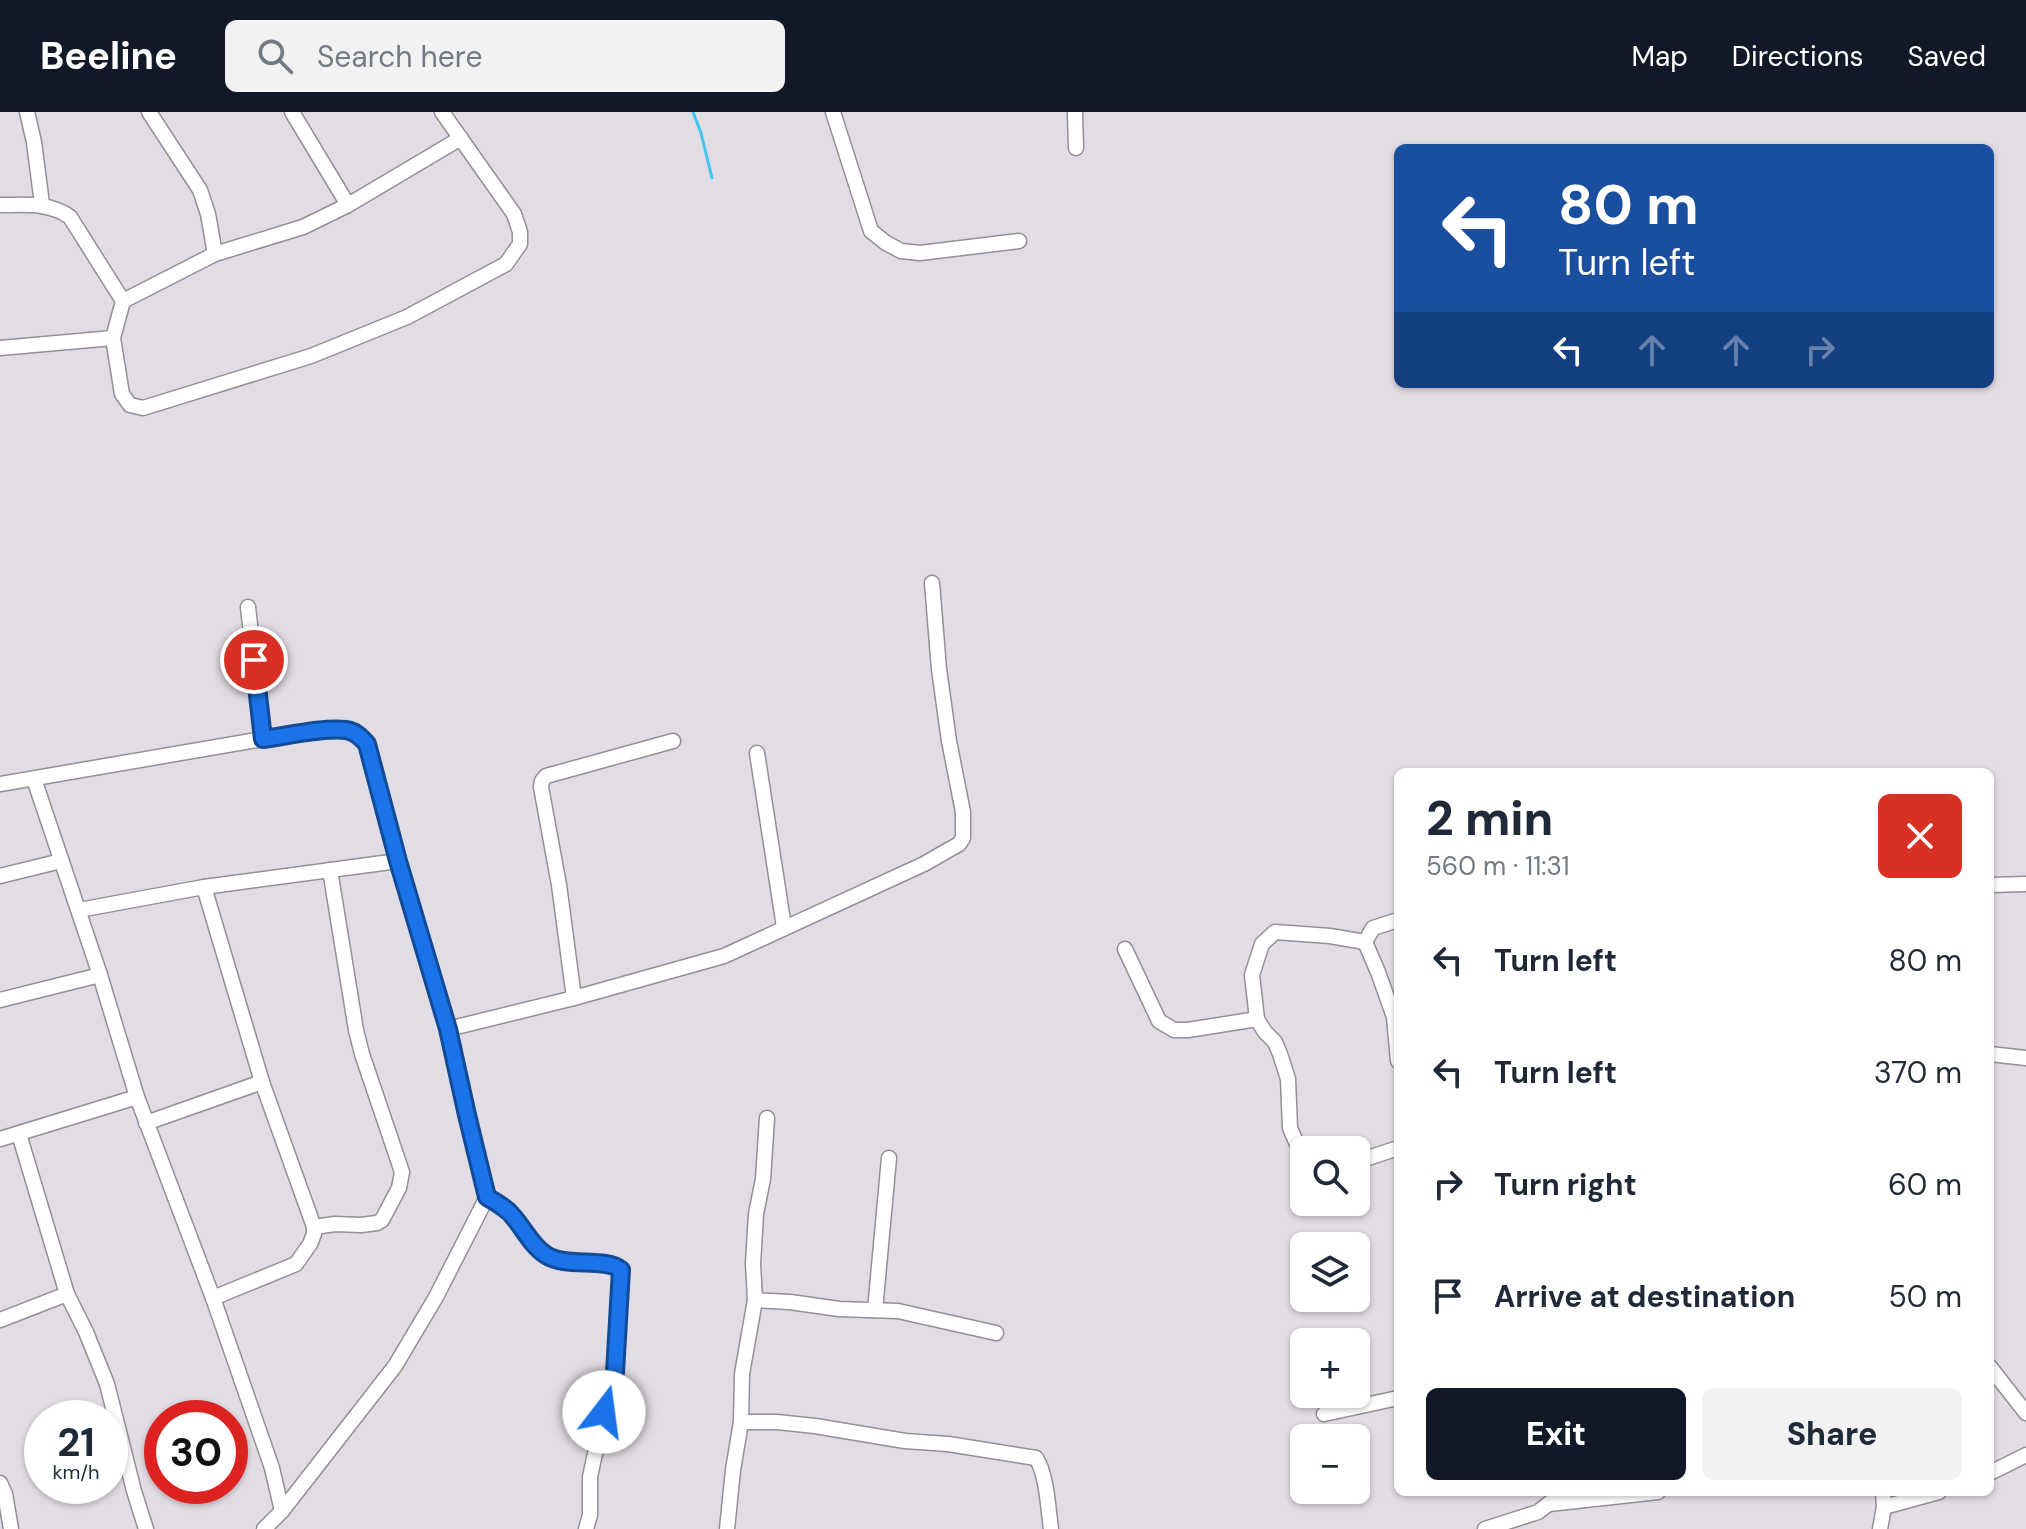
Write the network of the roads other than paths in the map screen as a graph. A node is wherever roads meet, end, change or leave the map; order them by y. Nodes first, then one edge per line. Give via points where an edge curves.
1 (27, 112) edge
2 (149, 112) edge
3 (292, 112) edge
4 (442, 112) edge
5 (833, 112) edge
6 (1075, 112) edge
7 (461, 138) junction
8 (1076, 148) dead end
9 (42, 204) junction
10 (0, 205) edge
11 (348, 205) junction
12 (1019, 241) dead end
13 (215, 254) junction
14 (123, 301) junction
15 (113, 338) junction
16 (0, 348) edge
17 (932, 583) dead end
18 (248, 607) dead end
19 (263, 739) junction
20 (673, 741) dead end
21 (757, 753) dead end
22 (34, 779) junction
23 (0, 784) edge
24 (61, 861) junction
25 (398, 861) junction
26 (330, 870) junction
27 (0, 876) edge
28 (2026, 884) edge
29 (1994, 885) edge
30 (204, 887) junction
31 (79, 910) junction
32 (1394, 921) edge
33 (784, 927) junction
34 (1365, 942) junction
35 (1125, 949) dead end
36 (100, 975) junction
37 (574, 998) junction
38 (0, 1000) edge
39 (1394, 1017) edge
40 (1257, 1019) junction
41 (448, 1029) junction
42 (1994, 1054) edge
43 (2026, 1058) edge
44 (262, 1082) junction
45 (137, 1097) junction
46 (767, 1118) dead end
47 (146, 1123) junction
48 (19, 1134) junction
49 (1294, 1136) edge
50 (0, 1139) edge
51 (1394, 1149) edge
52 (1370, 1157) edge
53 (889, 1158) dead end
54 (487, 1197) junction
55 (314, 1227) junction
56 (67, 1294) junction
57 (213, 1298) junction
58 (755, 1300) junction
59 (875, 1310) junction
60 (0, 1320) edge
61 (996, 1333) dead end
62 (1994, 1372) edge
63 (1394, 1399) edge
64 (2026, 1413) edge
65 (1324, 1414) dead end
66 (741, 1422) junction
67 (2026, 1455) edge
68 (1994, 1471) edge
69 (0, 1483) edge
70 (1556, 1496) edge
71 (1622, 1496) edge
72 (1911, 1496) edge
73 (1883, 1500) edge
74 (1549, 1504) junction
75 (282, 1511) junction
76 (11, 1529) edge
77 (146, 1529) edge
78 (264, 1529) edge
79 (586, 1529) edge
80 (727, 1529) edge
81 (1051, 1529) edge
82 (1485, 1529) edge
83 (1880, 1529) edge

1 - 9 street
2 - 13 street via 200,190
3 - 11 street
4 - 7 street
5 - 12 street via 871,231 886,243 920,253
6 - 8 street
7 - 11 street
7 - 15 street via 514,214 520,244 506,264 407,317 311,356 143,408 130,405 122,394
9 - 10 street
9 - 14 street via 70,217
11 - 13 street via 303,227
13 - 14 street
14 - 15 street
15 - 16 street
17 - 33 street via 963,838 924,864
18 - 19 street
19 - 22 street
19 - 25 street via 331,730 358,735 367,744
20 - 37 street via 542,781
21 - 33 street
22 - 23 street
22 - 24 street
24 - 27 street
24 - 31 street
25 - 26 street
25 - 41 street
26 - 30 street
26 - 55 street via 356,1030 402,1172 382,1220
28 - 29 street
30 - 31 street
30 - 44 street
31 - 36 street
32 - 34 street via 1373,928
33 - 37 street via 724,956
34 - 39 street
34 - 40 street via 1275,932 1262,944 1252,975
35 - 40 street via 1164,1026 1188,1030
36 - 38 street
36 - 45 street
37 - 41 street
40 - 49 street via 1275,1042 1288,1079
41 - 54 street
42 - 43 street
44 - 47 street
44 - 55 street
45 - 47 street
45 - 48 street
46 - 58 street via 756,1214
47 - 57 street
48 - 50 street
48 - 56 street
51 - 52 street
53 - 59 street
54 - 75 street via 395,1366
54 - 79 street via 507,1210 548,1257 621,1270 615,1372 590,1477
55 - 57 street via 296,1264
56 - 60 street
56 - 77 street via 107,1384
57 - 75 street
58 - 59 street
58 - 66 street via 742,1374
59 - 61 street via 914,1313
62 - 64 street
63 - 65 street
66 - 80 street
66 - 81 street via 815,1426 1036,1458
67 - 68 street
69 - 76 street
70 - 74 street
71 - 74 street
72 - 73 street
73 - 83 street
74 - 82 street
75 - 78 street

